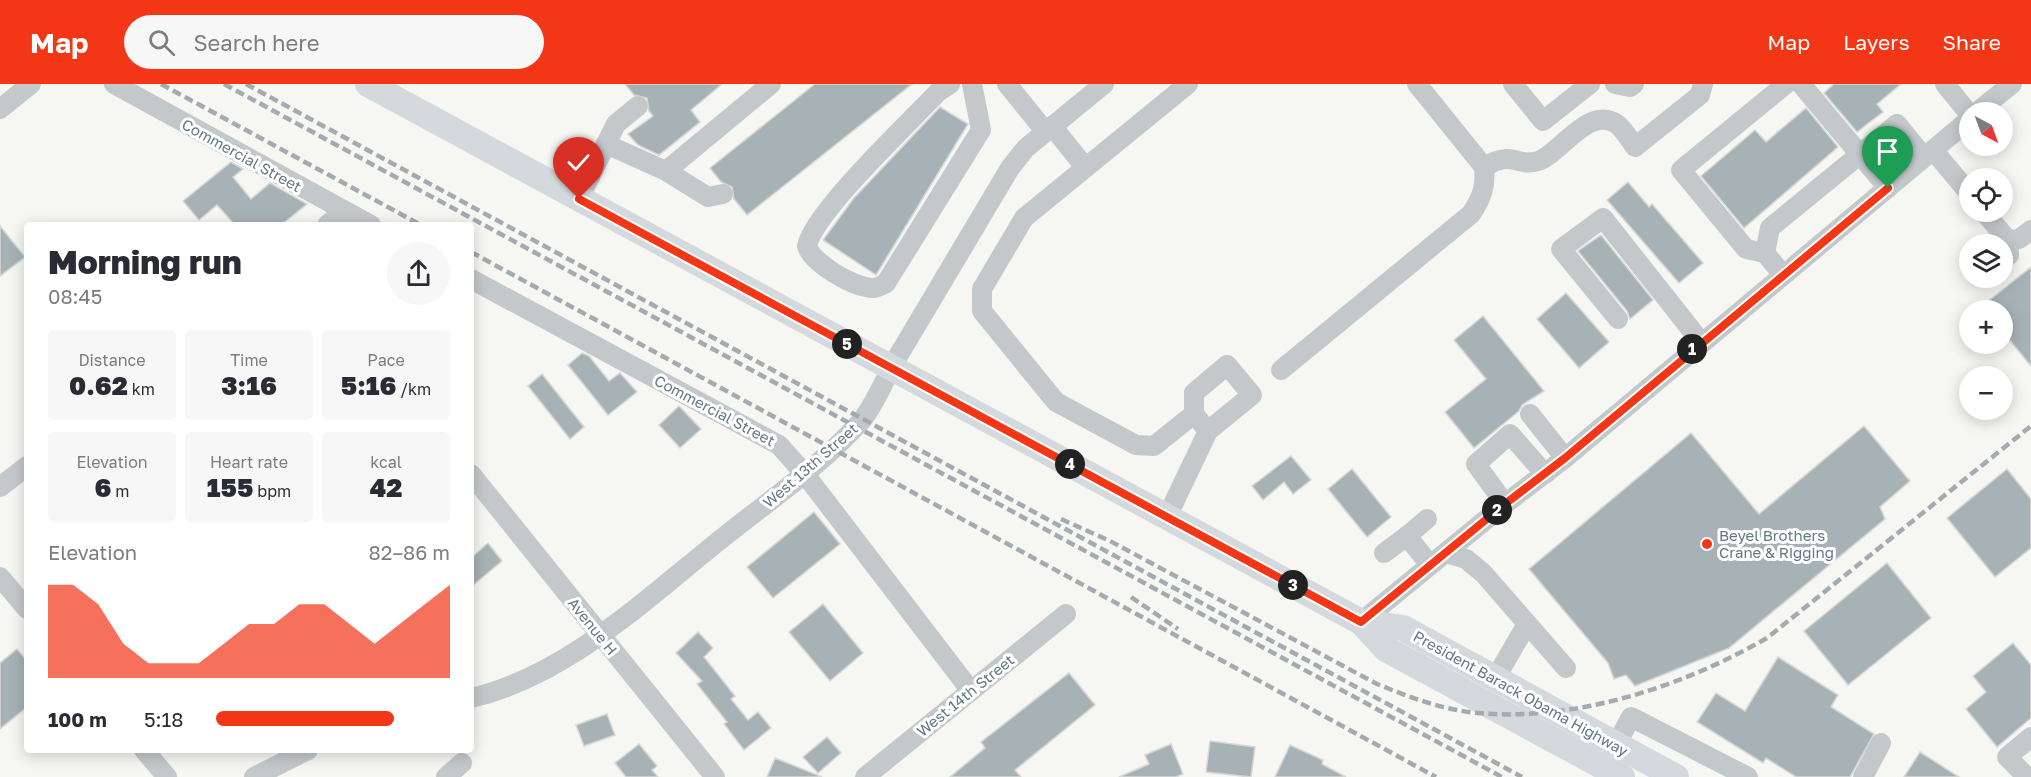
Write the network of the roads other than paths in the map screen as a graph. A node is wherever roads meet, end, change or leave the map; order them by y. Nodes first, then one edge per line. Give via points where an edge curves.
1 (31, 84) edge
2 (114, 84) edge
3 (368, 84) edge
4 (771, 84) edge
5 (950, 84) edge
6 (972, 84) edge
7 (1007, 84) edge
8 (1104, 84) edge
9 (1188, 84) edge
10 (1417, 84) edge
11 (1513, 84) edge
12 (1590, 84) edge
13 (1615, 84) edge
14 (1634, 84) edge
15 (1703, 84) edge
16 (1786, 84) edge
17 (1801, 84) edge
18 (1945, 84) edge
19 (2012, 84) edge
20 (1959, 102) edge
21 (1990, 102) edge
22 (638, 106) dead end
23 (0, 110) edge
24 (1959, 127) edge
25 (1049, 129) junction
26 (606, 144) junction
27 (1929, 153) junction
28 (1861, 155) junction
29 (1085, 167) junction
30 (1484, 167) junction
31 (666, 171) junction
32 (1959, 183) edge
33 (1888, 188) junction
34 (723, 194) dead end
35 (579, 199) junction
36 (344, 211) junction
37 (331, 222) edge
38 (365, 222) edge
39 (1993, 222) edge
40 (2031, 230) edge
41 (2003, 234) edge
42 (2013, 240) edge
43 (1765, 252) junction
44 (1783, 274) junction
45 (474, 281) edge
46 (1618, 319) dead end
47 (1701, 342) junction
48 (891, 368) junction
49 (1281, 370) dead end
50 (1194, 414) junction
51 (1530, 414) dead end
52 (1208, 431) junction
53 (1565, 458) junction
54 (24, 468) edge
55 (804, 473) junction
56 (1545, 474) junction
57 (474, 478) edge
58 (0, 487) edge
59 (1505, 504) junction
60 (1167, 517) junction
61 (1426, 519) dead end
62 (1407, 536) junction
63 (1384, 553) dead end
64 (1446, 553) junction
65 (1430, 565) junction
66 (0, 577) edge
67 (24, 605) edge
68 (1066, 614) dead end
69 (1361, 622) junction
70 (1527, 624) junction
71 (600, 634) junction
72 (1566, 668) dead end
73 (1495, 679) junction
74 (971, 691) junction
75 (474, 697) edge
76 (2031, 736) edge
77 (1881, 743) dead end
78 (1616, 745) junction
79 (146, 753) edge
80 (302, 753) edge
81 (462, 763) dead end
82 (166, 777) edge
83 (254, 777) edge
84 (446, 777) edge
85 (715, 777) edge
86 (865, 777) edge
87 (1622, 777) edge
88 (1676, 777) edge
89 (1748, 777) edge
90 (1863, 777) edge
91 (2027, 777) edge

1 - 23 street
2 - 36 street, Commercial Street
3 - 35 main road, President Barack Obama Highway
4 - 31 street
5 - 6 street via 931,99 815,226 807,246 815,261 857,285 874,288 886,283 981,130
7 - 25 street
8 - 25 street, West 13th Street
9 - 29 street
10 - 30 street
11 - 12 street via 1543,121
13 - 14 street
15 - 30 street via 1700,95 1635,147 1617,124 1595,122 1583,126 1540,161 1528,163 1507,157
16 - 43 street via 1681,170 1746,249
17 - 28 street
18 - 20 street
19 - 21 street
22 - 26 street via 616,124
24 - 27 street
25 - 29 street
25 - 48 street, West 13th Street via 1010,168
26 - 31 street
26 - 35 street
27 - 28 street via 1897,124
27 - 32 street
27 - 33 street
28 - 33 street
28 - 43 street via 1770,228
29 - 50 street via 1024,218 982,289 981,311 1056,402 1136,445 1154,446
30 - 49 street via 1486,183 1471,214
31 - 34 street via 708,197
33 - 44 street
35 - 48 main road, President Barack Obama Highway
36 - 37 street
36 - 38 street, Commercial Street
39 - 41 street
40 - 42 street
43 - 44 street
44 - 47 street
45 - 55 street, Commercial Street via 779,445
46 - 47 street via 1561,249 1603,218
47 - 53 street
48 - 55 street, West 13th Street via 863,419
48 - 60 main road, President Barack Obama Highway
50 - 52 street
50 - 52 street via 1194,393 1227,365 1252,395
51 - 53 street
52 - 60 street
53 - 56 street
54 - 58 street
55 - 71 street, West 13th Street
55 - 74 street, Commercial Street
56 - 59 street
56 - 59 street via 1510,434 1476,464
57 - 71 street, Avenue H
59 - 64 street
60 - 69 main road, President Barack Obama Highway
61 - 62 street
62 - 63 street
62 - 65 street
64 - 65 street
64 - 70 street via 1466,559 1483,573
65 - 69 street
66 - 67 street
68 - 74 street, West 14th Street
69 - 73 main road, President Barack Obama Highway via 1403,628
69 - 87 main road, President Barack Obama Highway via 1386,649
70 - 72 street
70 - 73 street
71 - 75 street, West 13th Street via 555,666 501,691
71 - 85 street, Avenue H
73 - 78 main road, President Barack Obama Highway
74 - 86 street, West 14th Street
76 - 91 street via 2007,757
77 - 90 street
78 - 88 main road, President Barack Obama Highway
78 - 89 street via 1631,717
79 - 82 street
80 - 83 street
81 - 84 street

